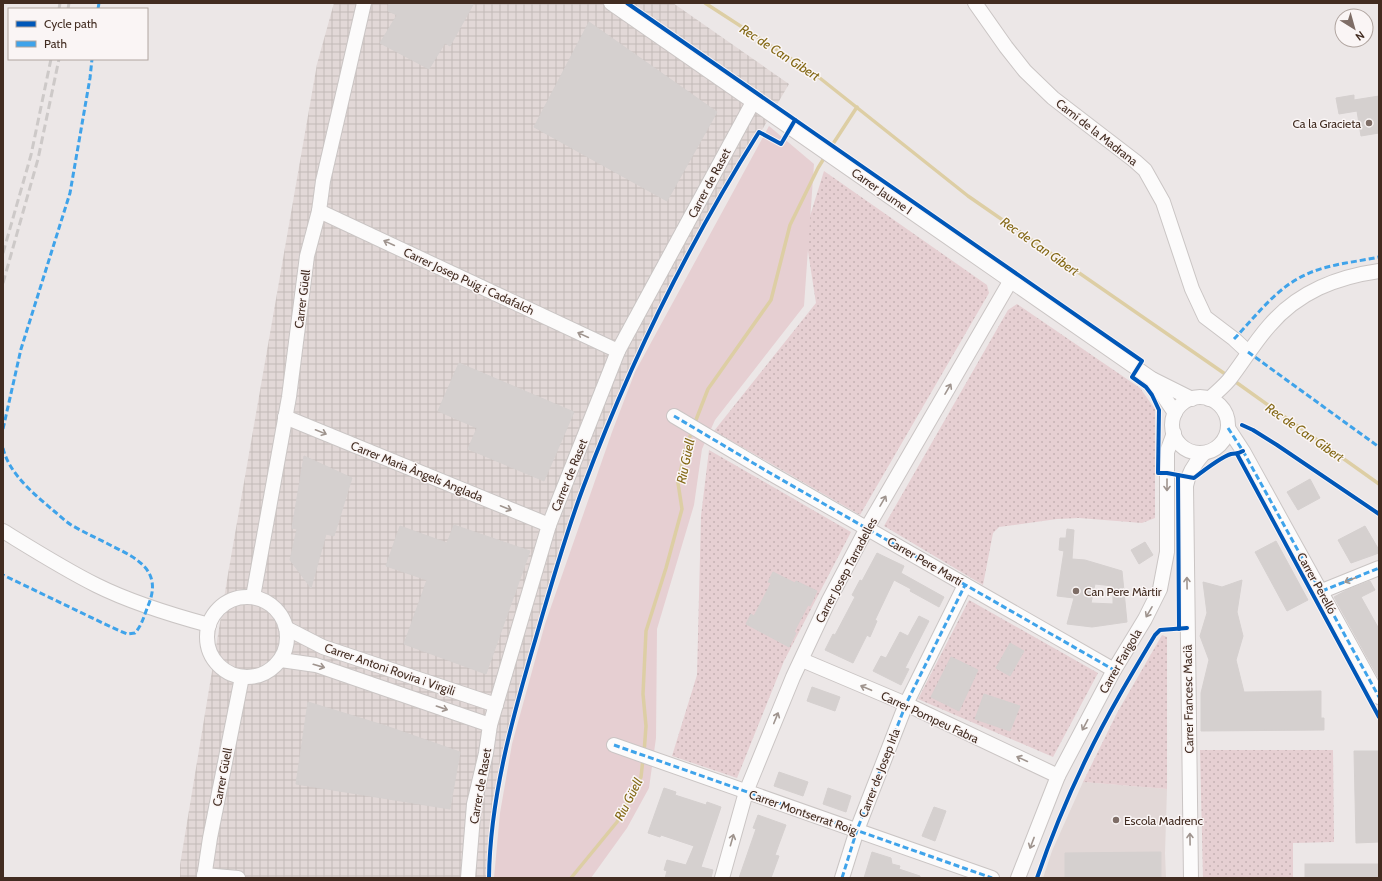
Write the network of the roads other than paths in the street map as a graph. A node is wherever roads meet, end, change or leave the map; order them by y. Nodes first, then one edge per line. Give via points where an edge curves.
1 (364, 3) edge
2 (611, 3) edge
3 (975, 3) edge
4 (753, 102) junction
5 (319, 211) junction
6 (1379, 271) edge
7 (1011, 280) junction
8 (618, 351) junction
9 (1245, 356) junction
10 (1152, 380) junction
11 (1192, 399) junction
12 (1214, 402) junction
13 (1175, 413) junction
14 (674, 416) dead end
15 (285, 417) junction
16 (1228, 428) junction
17 (1174, 433) junction
18 (1204, 453) junction
19 (549, 525) junction
20 (868, 528) junction
21 (3, 531) edge
22 (1379, 568) edge
23 (965, 585) junction
24 (1322, 591) junction
25 (253, 597) junction
26 (209, 625) junction
27 (286, 628) junction
28 (280, 660) junction
29 (802, 660) junction
30 (1114, 670) junction
31 (242, 677) junction
32 (1379, 697) edge
33 (906, 704) junction
34 (496, 705) junction
35 (490, 725) junction
36 (614, 745) dead end
37 (1058, 776) junction
38 (746, 792) junction
39 (857, 830) junction
40 (204, 876) edge
41 (238, 878) edge
42 (468, 878) edge
43 (722, 878) edge
44 (842, 878) edge
45 (992, 878) edge
46 (1018, 878) edge
47 (1191, 878) edge

1 - 5 street, Carrer Güell
2 - 4 street, Carrer Jaume I
3 - 9 street, Camí de la Madrana via 1025,71 1053,98 1145,170 1163,202 1192,289 1205,317 1234,339
4 - 7 street, Carrer Jaume I
4 - 8 street, Carrer de Raset
8 -> 5 street, Carrer Josep Puig i Cadafalch
5 - 15 street, Carrer Güell via 307,256
6 - 9 street via 1333,281 1306,295 1280,314
7 - 10 street, Carrer Jaume I
20 -> 7 street, Carrer Josep Tarradelles
8 - 19 street, Carrer de Raset
9 - 12 street
10 - 11 street, Carrer Jaume I
10 - 13 street, Carrer Jaume I
11 - 12 street via 1202,398
11 - 13 street
12 - 16 street via 1227,419
13 - 17 street via 1172,423
14 - 20 street, Carrer Pere Martí
15 -> 19 street, Carrer Maria Àngels Anglada
15 - 25 street, Carrer Güell
16 - 18 street via 1225,438 1218,446
16 - 24 street, Carrer Perelló
17 - 18 street via 1183,447 1193,452
17 -> 30 street, Carrer Farigola via 1167,452 1167,552 1160,589
47 -> 18 street, Carrer Francesc Macià via 1186,486 1190,471
19 - 34 street, Carrer de Raset
20 - 23 street, Carrer Pere Martí
20 - 29 street, Carrer Josep Tarradelles via 829,600
21 - 26 street via 114,594
22 -> 24 street
23 - 30 street, Carrer Pere Martí
23 - 33 street, Carrer de Josep Irla
24 - 32 street, Carrer Perelló
25 - 26 street via 236,598 221,606
25 - 27 street via 272,605 279,612
26 - 31 street via 207,643 212,657 222,668
27 - 28 street via 287,642
27 - 34 street, Carrer Antoni Rovira i Virgili via 323,647
28 - 31 street via 271,669 259,675
28 -> 35 street, Carrer Antoni Rovira i Virgili via 316,664
33 -> 29 street, Carrer Pompeu Fabra
38 -> 29 street, Carrer Josep Tarradelles via 792,677
30 -> 37 street, Carrer Farigola
31 - 40 street, Carrer Güell
37 -> 33 street, Carrer Pompeu Fabra
33 - 39 street, Carrer de Josep Irla
34 - 35 street, Carrer de Raset
35 - 42 street, Carrer de Raset via 474,804
36 - 38 street, Carrer Montserrat Roig
37 -> 46 street, Carrer Farigola
38 - 39 street, Carrer Montserrat Roig
43 -> 38 street, Carrer Josep Tarradelles
39 - 44 street, Carrer de Josep Irla
39 - 45 street, Carrer Montserrat Roig
40 - 41 street

